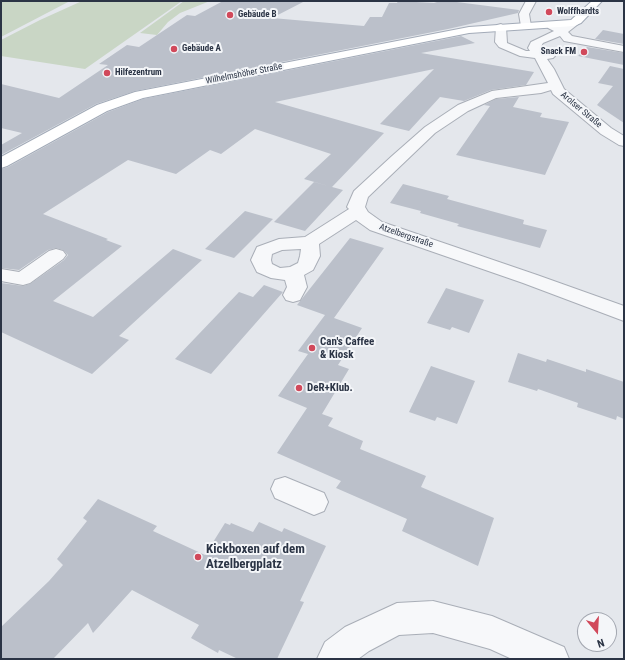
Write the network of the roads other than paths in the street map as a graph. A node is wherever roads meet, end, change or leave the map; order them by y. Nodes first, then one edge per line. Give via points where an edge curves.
1 (531, 1) edge
2 (597, 1) edge
3 (577, 22) junction
4 (543, 25) junction
5 (526, 26) junction
6 (501, 27) junction
7 (564, 35) junction
8 (624, 49) edge
9 (544, 55) junction
10 (555, 85) junction
11 (624, 142) edge
12 (1, 163) edge
13 (358, 212) junction
14 (310, 242) junction
15 (56, 255) dead end
16 (294, 273) junction
17 (1, 275) edge
18 (293, 295) dead end
19 (624, 314) edge
20 (285, 489) dead end
21 (314, 502) dead end
22 (334, 659) edge
23 (552, 659) edge

1 - 5 street via 524,14
2 - 3 main road
3 - 4 main road, Wilhelmshöher Straße
3 - 7 street
4 - 5 main road, Wilhelmshöher Straße
4 - 7 street via 554,27
5 - 6 main road, Wilhelmshöher Straße
6 - 9 street via 503,45 515,51
6 - 12 main road, Wilhelmshöher Straße via 470,30 140,96 102,108
7 - 8 street
7 - 9 street via 564,44
7 - 9 street, Arolser Straße via 535,44 534,48
9 - 10 street, Arolser Straße
10 - 11 street, Arolser Straße via 580,111
10 - 13 street via 492,95 448,117 369,185 357,202
13 - 14 street
13 - 19 street, Atzelbergstraße via 376,226
14 - 16 street via 310,256 306,266
14 - 16 street via 279,245 264,251 261,260 264,268 278,274
15 - 17 street via 23,279
16 - 18 street via 297,287
20 - 21 street
22 - 23 street via 357,639 397,619 433,617 492,633

